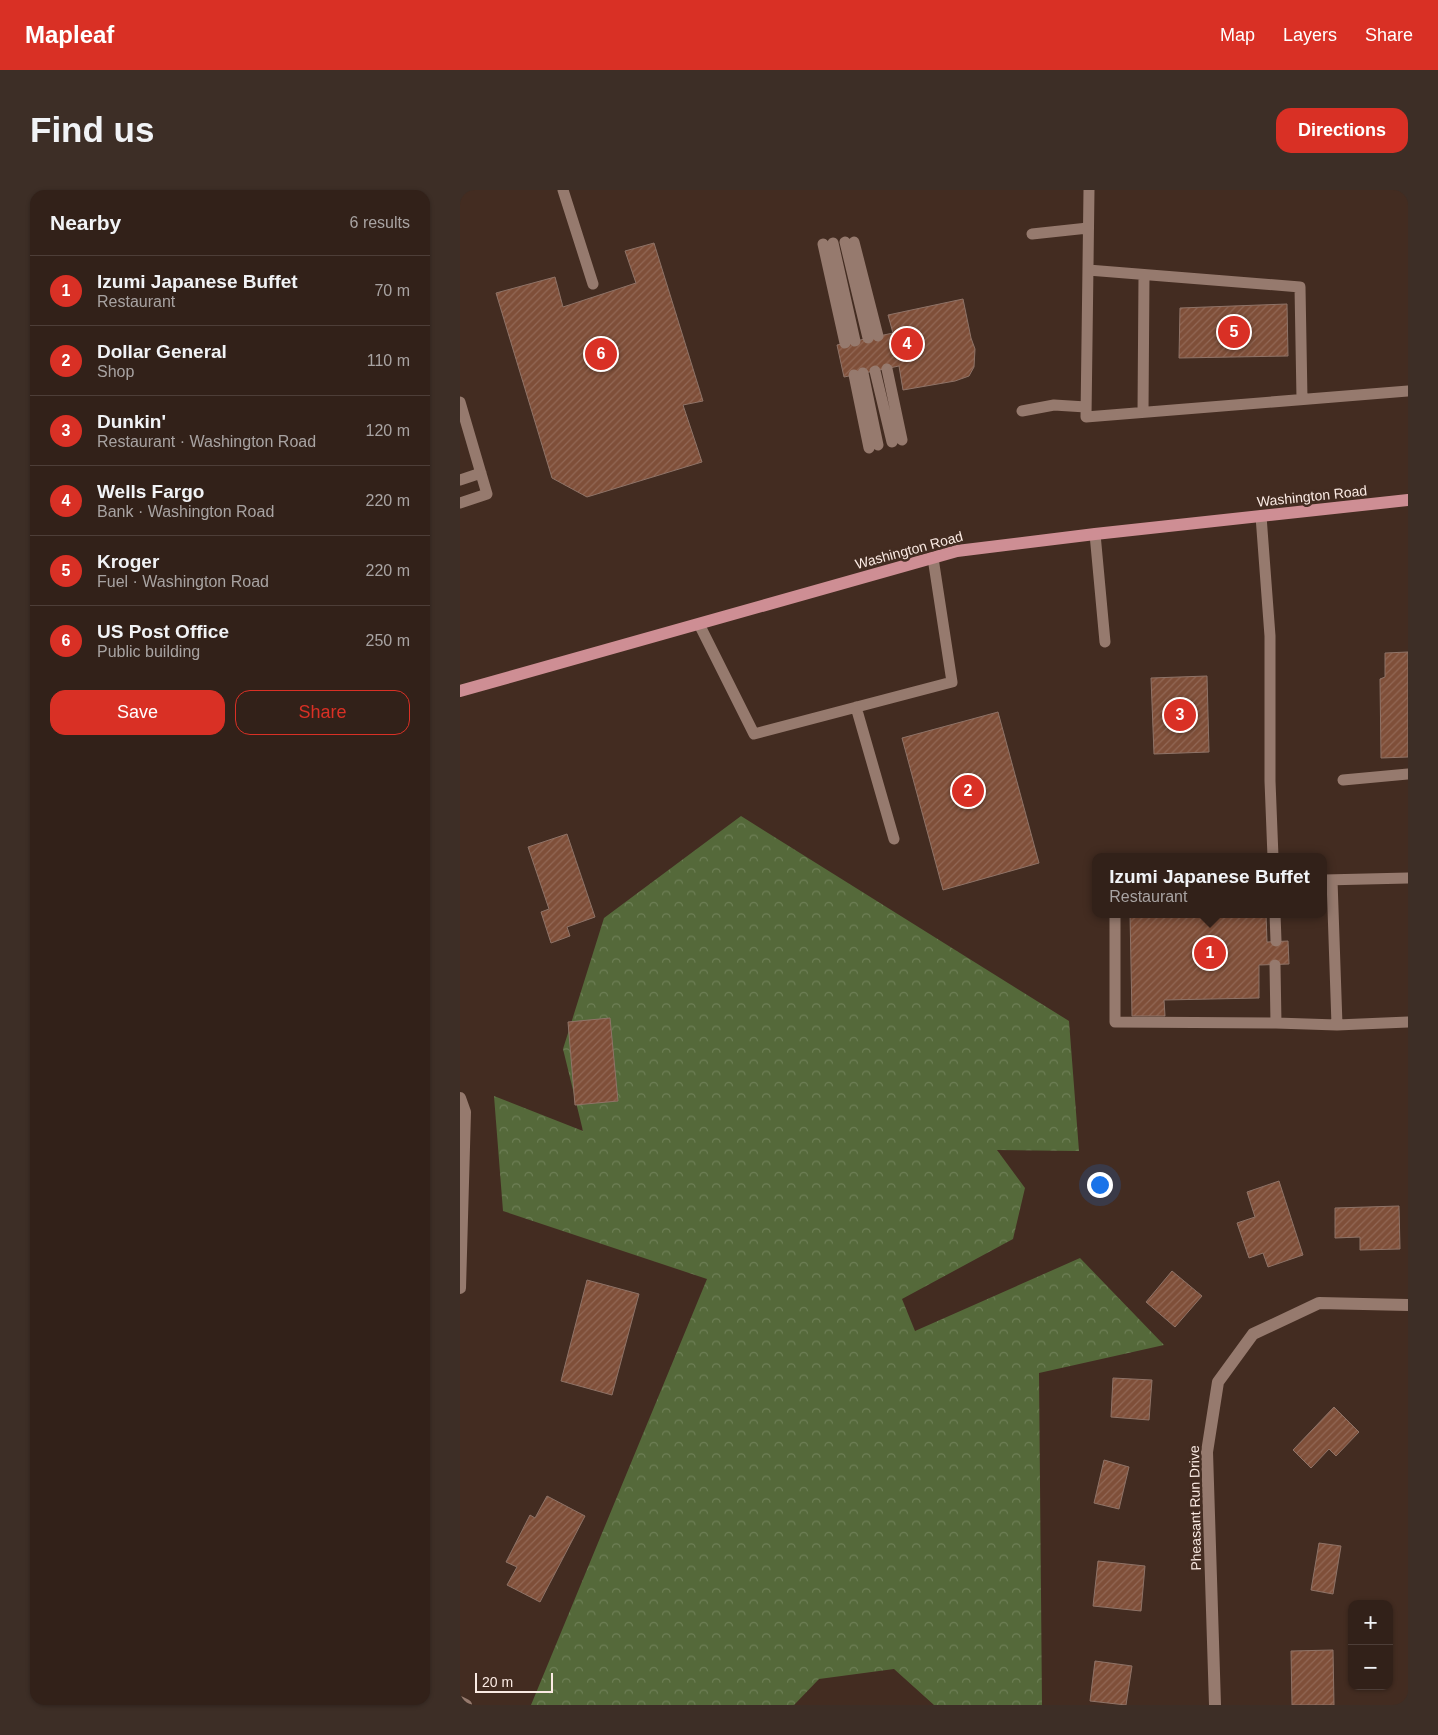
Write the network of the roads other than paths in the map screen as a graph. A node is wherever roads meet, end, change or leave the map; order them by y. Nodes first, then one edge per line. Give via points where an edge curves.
1 (563, 190) edge
2 (1089, 190) edge
3 (1088, 228) junction
4 (1032, 234) dead end
5 (1088, 270) junction
6 (1144, 275) junction
7 (593, 284) dead end
8 (873, 337) dead end
9 (850, 342) dead end
10 (887, 369) dead end
11 (1408, 391) edge
12 (1302, 400) junction
13 (460, 402) edge
14 (1086, 407) junction
15 (1022, 411) dead end
16 (1143, 412) junction
17 (874, 446) dead end
18 (481, 473) junction
19 (460, 480) edge
20 (1408, 500) edge
21 (460, 503) edge
22 (1261, 516) junction
23 (1095, 534) junction
24 (933, 558) junction
25 (699, 624) junction
26 (1104, 642) dead end
27 (460, 691) edge
28 (856, 707) junction
29 (1408, 775) edge
30 (1343, 780) dead end
31 (894, 838) dead end
32 (1273, 853) edge
33 (1408, 878) edge
34 (1328, 880) edge
35 (1115, 918) edge
36 (1275, 918) edge
37 (1276, 941) dead end
38 (1275, 964) dead end
39 (1408, 1022) edge
40 (1276, 1023) junction
41 (1337, 1025) junction
42 (460, 1098) edge
43 (460, 1288) edge
44 (1408, 1304) edge
45 (460, 1702) edge
46 (466, 1705) edge
47 (1215, 1705) edge

1 - 7 lane
2 - 3 lane
3 - 4 lane
3 - 5 lane
5 - 6 lane
5 - 14 lane
6 - 12 lane via 1300,288
6 - 16 lane
8 - 9 lane via 839,243
10 - 17 lane via 897,441 864,373
11 - 12 lane
12 - 16 lane
13 - 18 lane
14 - 15 lane via 1054,405
14 - 16 lane via 1086,417
18 - 19 lane
18 - 21 lane via 487,494
20 - 22 main road, Washington Road
22 - 23 main road, Washington Road
22 - 32 lane via 1270,636
23 - 24 main road, Washington Road via 957,551
23 - 26 lane
24 - 25 main road, Washington Road
24 - 28 lane via 952,682
25 - 27 main road, Washington Road
25 - 28 lane via 754,734
28 - 31 lane
29 - 30 lane
33 - 34 lane
34 - 41 lane
35 - 40 lane via 1115,1022
36 - 37 lane
38 - 40 lane
39 - 41 lane
40 - 41 lane
42 - 43 street via 465,1112
44 - 47 street, Pheasant Run Drive via 1319,1303 1253,1334 1218,1382 1207,1452
45 - 46 street

